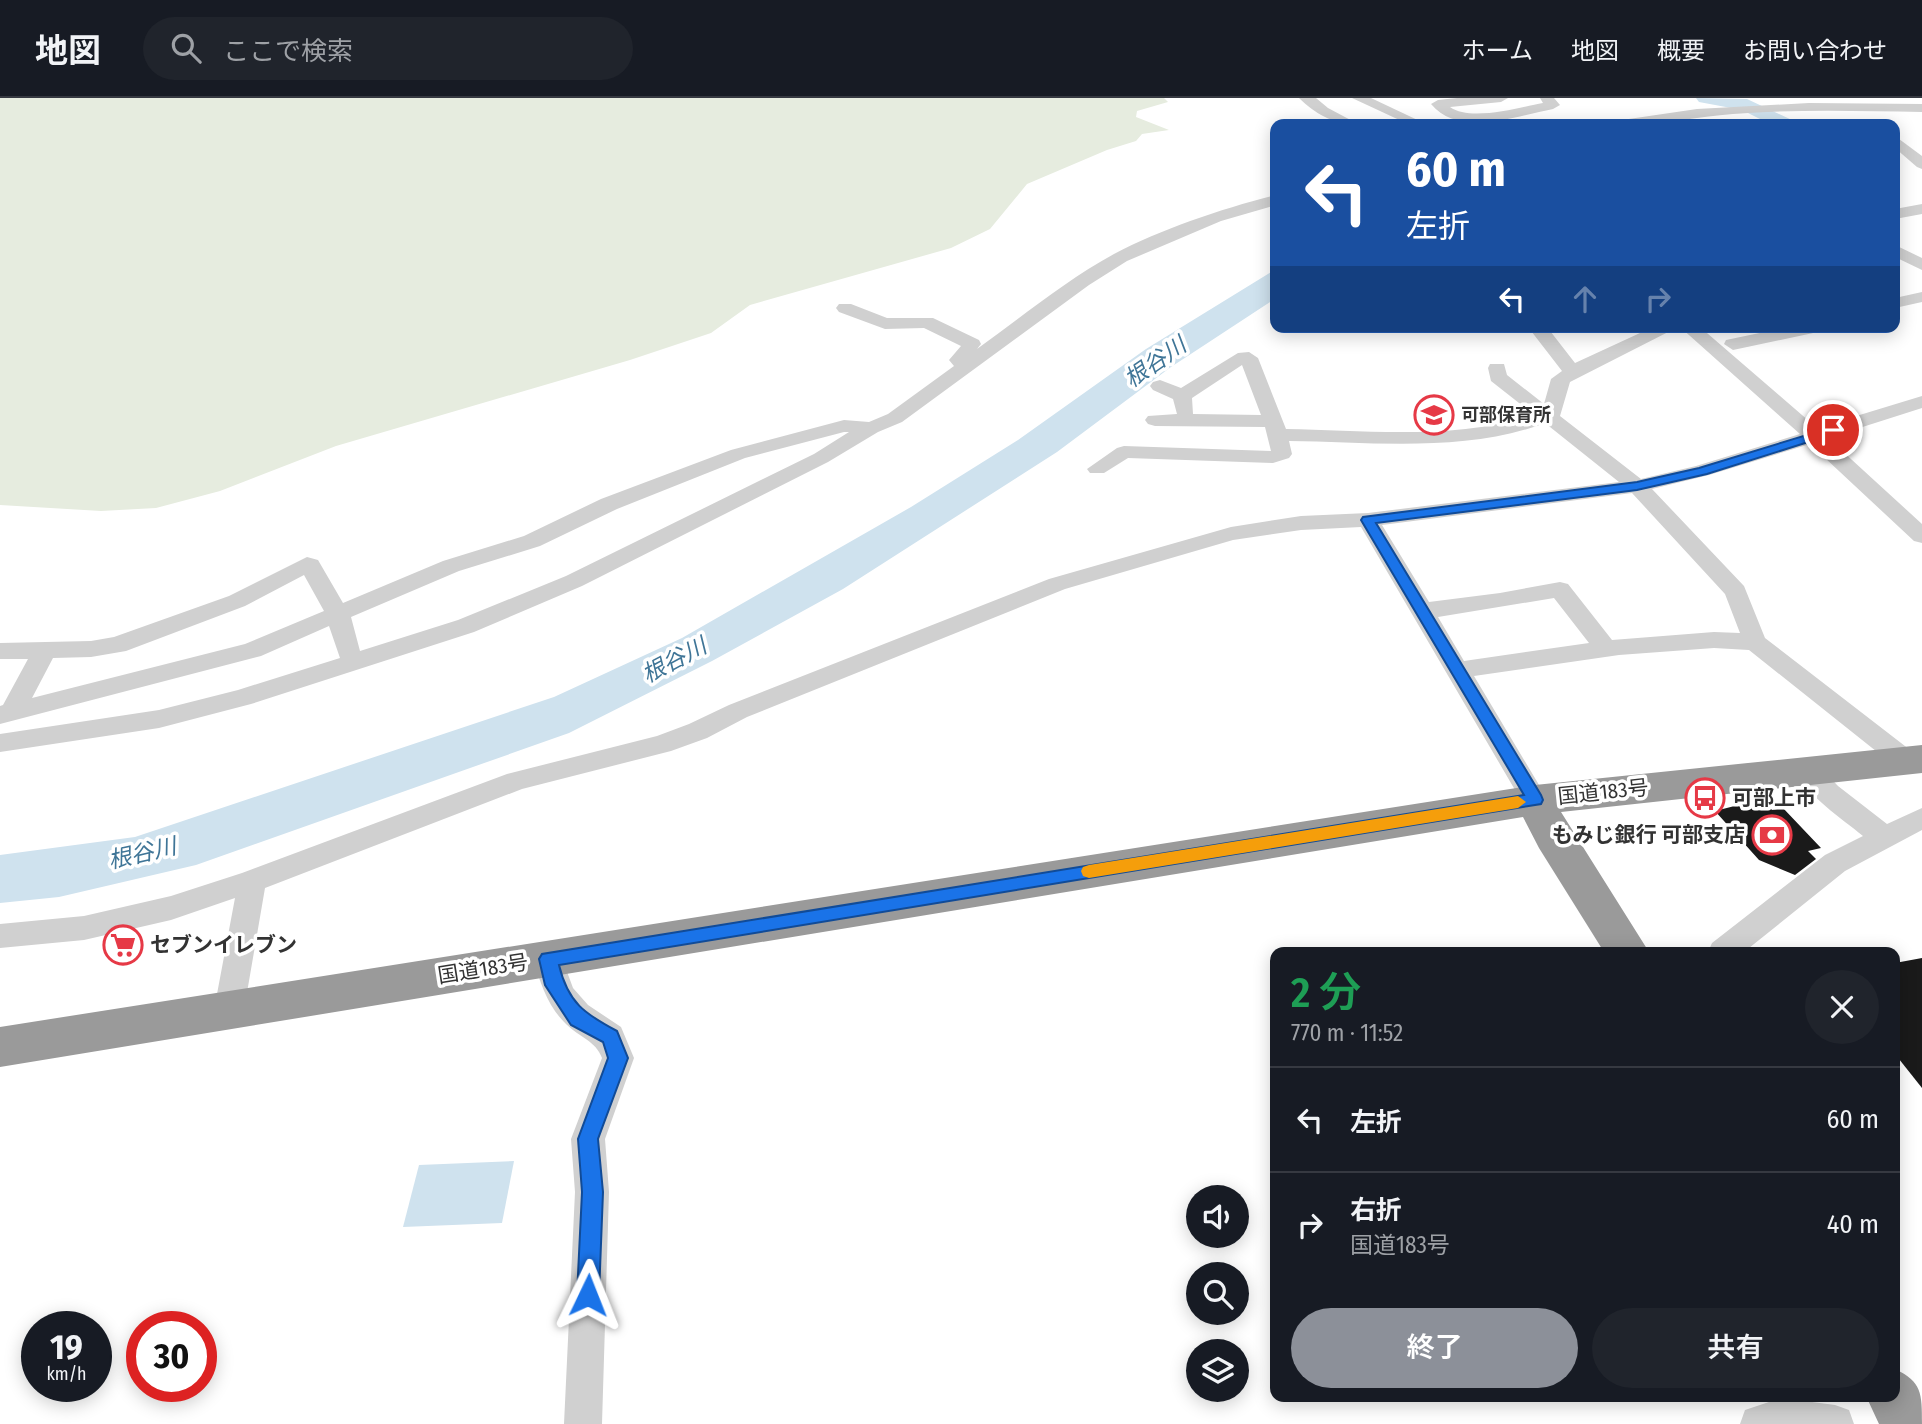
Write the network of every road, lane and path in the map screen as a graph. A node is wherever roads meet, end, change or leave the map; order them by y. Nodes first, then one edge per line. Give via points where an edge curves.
1 (1306, 98) edge
2 (1359, 98) edge
3 (1501, 98) edge
4 (1546, 98) edge
5 (1479, 99) edge
6 (1707, 99) edge
7 (1860, 108) junction
8 (1922, 108) edge
9 (1758, 109) joint
10 (1504, 114) junction
11 (1340, 119) edge
12 (1407, 119) edge
13 (1467, 119) edge
14 (1483, 119) edge
15 (1627, 119) edge
16 (1653, 119) edge
17 (1872, 119) edge
18 (1900, 147) edge
19 (1914, 165) edge
20 (1270, 203) edge
21 (1922, 209) edge
22 (1900, 213) edge
23 (1900, 253) edge
24 (1922, 265) edge
25 (1083, 281) junction
26 (1922, 297) edge
27 (1028, 299) dead end
28 (1900, 302) edge
29 (845, 308) dead end
30 (1542, 333) edge
31 (1656, 333) edge
32 (1696, 333) edge
33 (1721, 333) edge
34 (1788, 333) edge
35 (1733, 344) junction
36 (1752, 361) dead end
37 (965, 367) junction
38 (1497, 368) dead end
39 (1572, 371) junction
40 (1160, 386) dead end
41 (1182, 396) junction
42 (1922, 402) edge
43 (1547, 416) junction
44 (1155, 420) dead end
45 (1187, 420) junction
46 (872, 428) junction
47 (1275, 428) junction
48 (1814, 436) junction
49 (1195, 454) junction
50 (1097, 469) dead end
51 (1637, 486) junction
52 (1368, 520) junction
53 (1922, 536) edge
54 (1422, 611) junction
55 (338, 614) junction
56 (1755, 642) junction
57 (1606, 649) junction
58 (0, 650) edge
59 (45, 650) junction
60 (348, 652) dead end
61 (1458, 670) junction
62 (6, 713) edge
63 (0, 743) edge
64 (1914, 760) edge
65 (1808, 771) junction
66 (1535, 800) junction
67 (1922, 818) edge
68 (1883, 836) junction
69 (252, 881) junction
70 (0, 936) edge
71 (1624, 947) edge
72 (1729, 947) edge
73 (548, 959) junction
74 (229, 1010) junction
75 (0, 1047) edge
76 (1898, 1402) edge
77 (583, 1424) edge
78 (1759, 1424) edge
79 (1835, 1424) edge
80 (1911, 1424) edge

1 - 11 street via 1326,104 1323,111
2 - 12 street
3 - 5 street
4 - 10 street via 1553,105
5 - 10 street
5 - 13 street via 1438,104
6 - 15 street via 1695,108
7 - 8 street
7 - 9 street
7 - 17 street
9 - 16 street
10 - 14 street
18 - 19 street
20 - 25 street via 1175,233
21 - 22 street
23 - 24 street
25 - 27 street
25 - 37 street via 1001,329
26 - 28 street
29 - 37 street via 885,324 927,322 972,344 958,360
30 - 39 street
31 - 39 street
32 - 48 street
33 - 35 street
34 - 35 street
35 - 36 street
37 - 46 street via 895,418
38 - 43 street via 1498,377
39 - 43 street via 1561,379
40 - 41 street
41 - 45 street
41 - 47 street via 1238,359 1249,358
42 - 48 street
43 - 47 street via 1480,433
43 - 51 street
44 - 45 street
45 - 47 street
45 - 49 street
46 - 55 street via 844,426 816,439 738,454 609,504 532,541 451,566
46 - 63 street via 574,581 466,626 242,698 159,719
47 - 49 street via 1282,454 1273,457
48 - 51 street
48 - 53 street
49 - 50 street via 1124,452
51 - 52 street
51 - 56 street via 1736,591
52 - 54 street
52 - 69 street via 1301,523 1231,534 1057,584 662,744 516,781
54 - 57 street via 1560,589
54 - 61 street
55 - 59 street via 307,564 237,601 117,645
55 - 60 street
55 - 62 street via 252,650
56 - 57 street via 1714,640
56 - 64 street
57 - 61 street
58 - 59 street
59 - 62 street
61 - 66 street
64 - 65 highway, 国道183号
65 - 66 highway, 国道183号
65 - 68 street
66 - 71 highway via 1553,837
66 - 73 highway, 国道183号
67 - 68 street
68 - 72 street via 1835,863
69 - 70 street via 171,908 84,928
69 - 74 street
73 - 74 highway, 国道183号
73 - 77 street via 554,985 578,1020 610,1037 618,1058 588,1139 592,1192
74 - 75 highway, 国道183号
76 - 80 highway
78 - 79 street via 1808,1418

